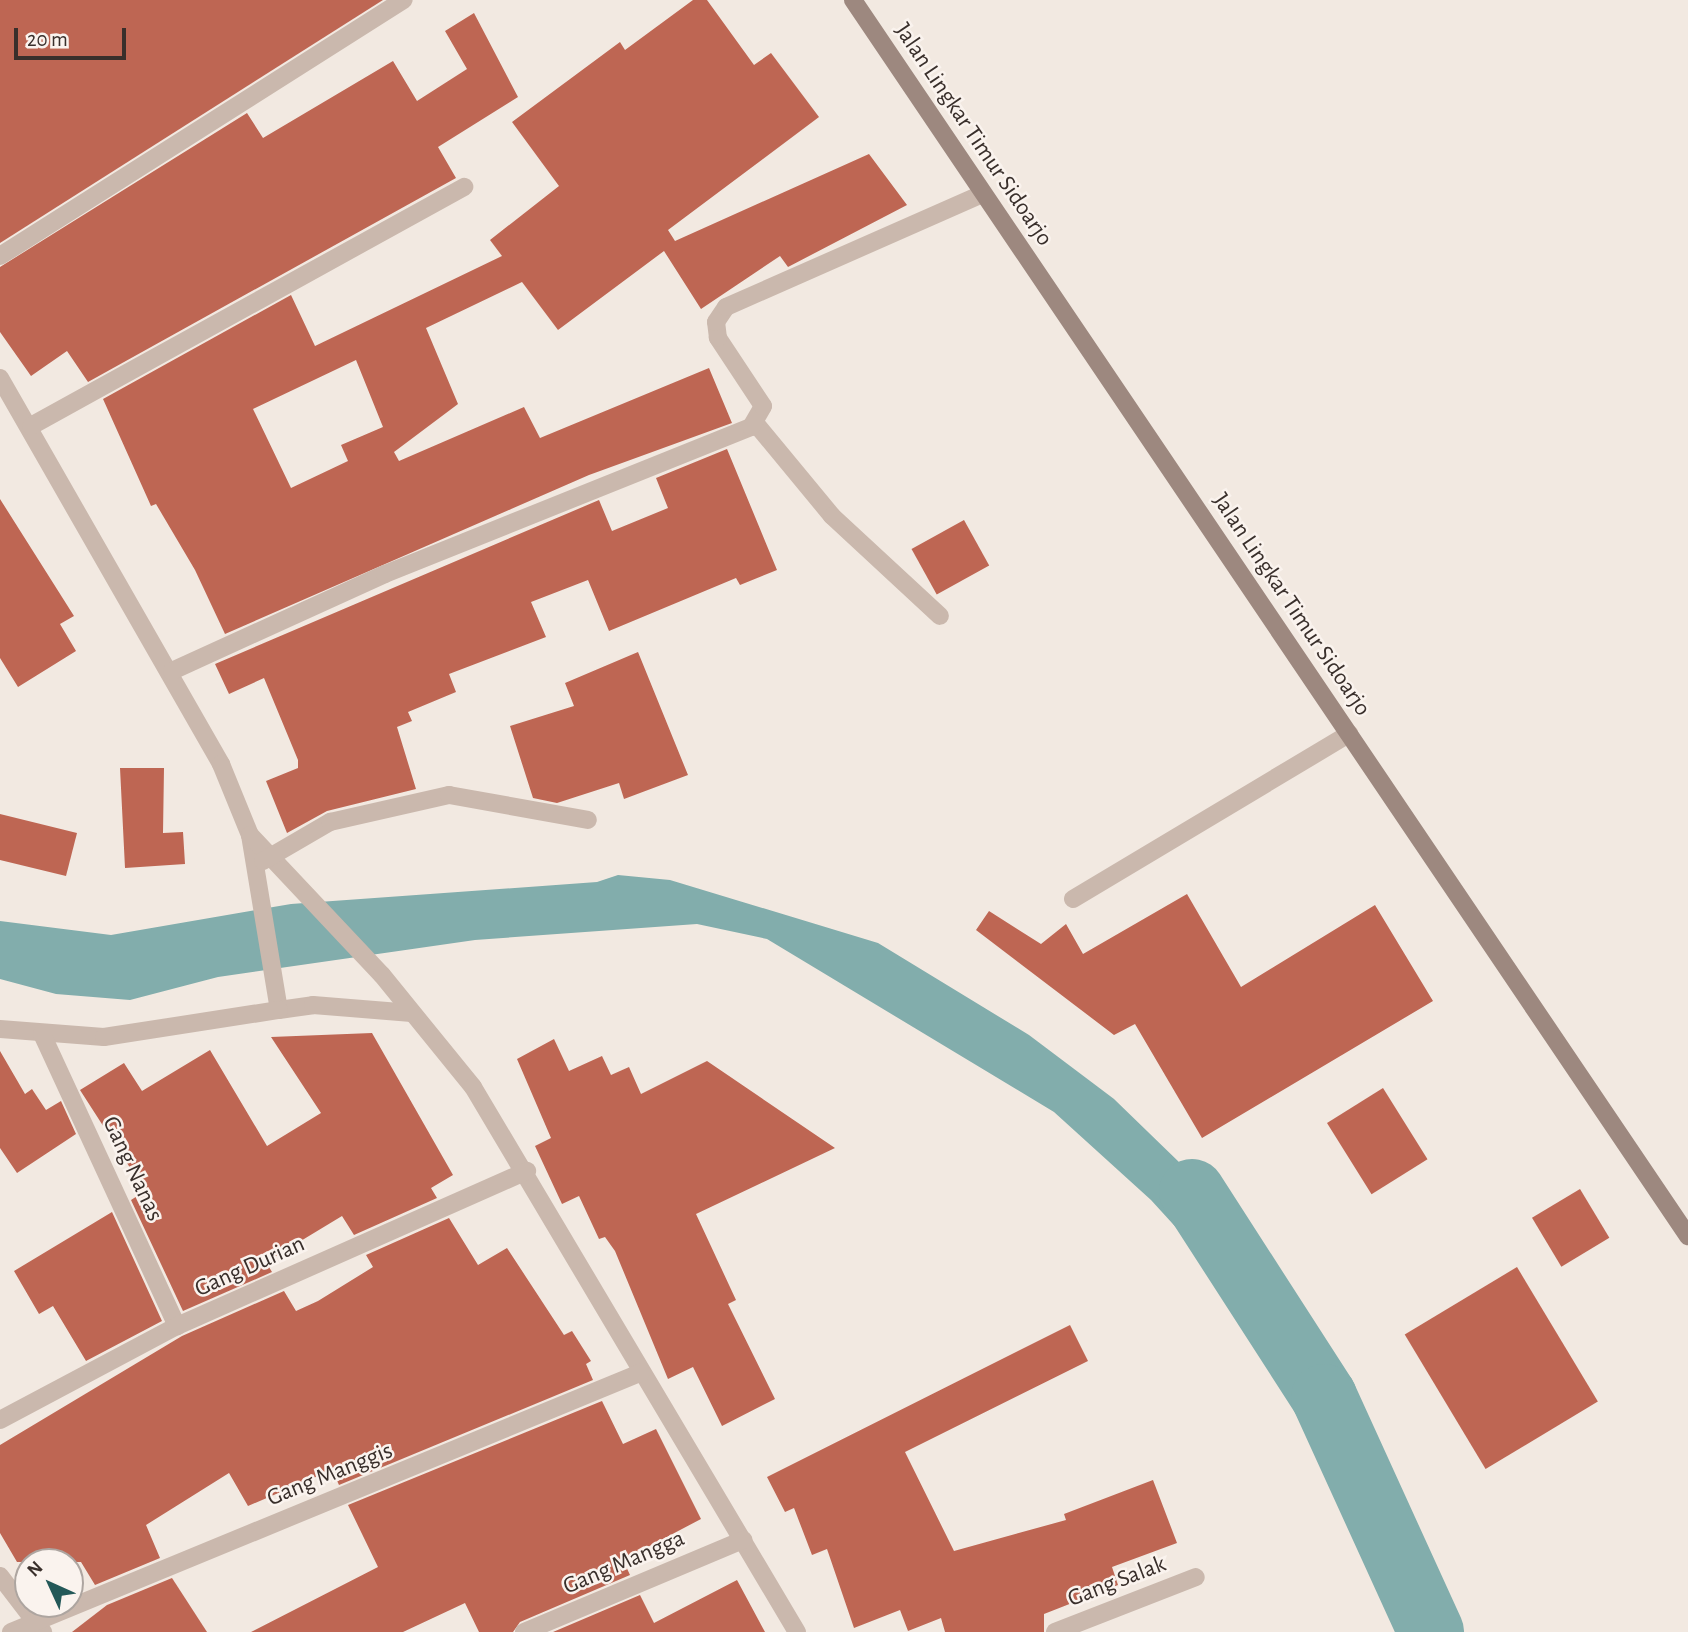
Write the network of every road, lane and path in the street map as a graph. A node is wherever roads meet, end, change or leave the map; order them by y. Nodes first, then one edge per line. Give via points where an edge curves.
1 (404, 0) edge
2 (853, 0) edge
3 (464, 187) dead end
4 (982, 194) junction
5 (0, 256) edge
6 (0, 378) edge
7 (756, 424) junction
8 (31, 426) junction
9 (940, 616) dead end
10 (172, 671) junction
11 (1349, 734) junction
12 (587, 820) dead end
13 (250, 835) junction
14 (270, 857) junction
15 (255, 873) junction
16 (1073, 899) dead end
17 (279, 1010) junction
18 (412, 1013) junction
19 (0, 1029) edge
20 (42, 1034) junction
21 (527, 1171) junction
22 (1688, 1237) edge
23 (177, 1326) junction
24 (642, 1372) junction
25 (0, 1420) edge
26 (743, 1540) junction
27 (0, 1576) edge
28 (1196, 1577) dead end
29 (39, 1628) edge
30 (12, 1632) edge
31 (524, 1632) edge
32 (797, 1632) edge
33 (1055, 1632) edge

1 - 5 street
2 - 4 main road, Jalan Lingkar Timur Sidoarjo
3 - 8 street
4 - 7 street via 726,307 715,330 763,406
4 - 11 main road, Jalan Lingkar Timur Sidoarjo
6 - 8 street
7 - 9 street via 832,516
7 - 10 street via 385,574
8 - 10 street
10 - 13 street
11 - 16 street
11 - 22 main road, Jalan Lingkar Timur Sidoarjo
12 - 14 street via 449,795 330,822
13 - 14 street
13 - 15 street
14 - 15 street
14 - 18 street
15 - 17 street
17 - 18 street via 313,1005
17 - 20 street via 104,1037
18 - 21 street via 473,1087
19 - 20 street
20 - 23 street, Gang Nanas
21 - 23 street, Gang Durian
21 - 24 street
23 - 25 street, Gang Durian
24 - 26 street
24 - 29 street, Gang Manggis
26 - 31 street, Gang Mangga
26 - 32 street
27 - 29 street
28 - 33 street, Gang Salak
29 - 30 street, Gang Manggis

